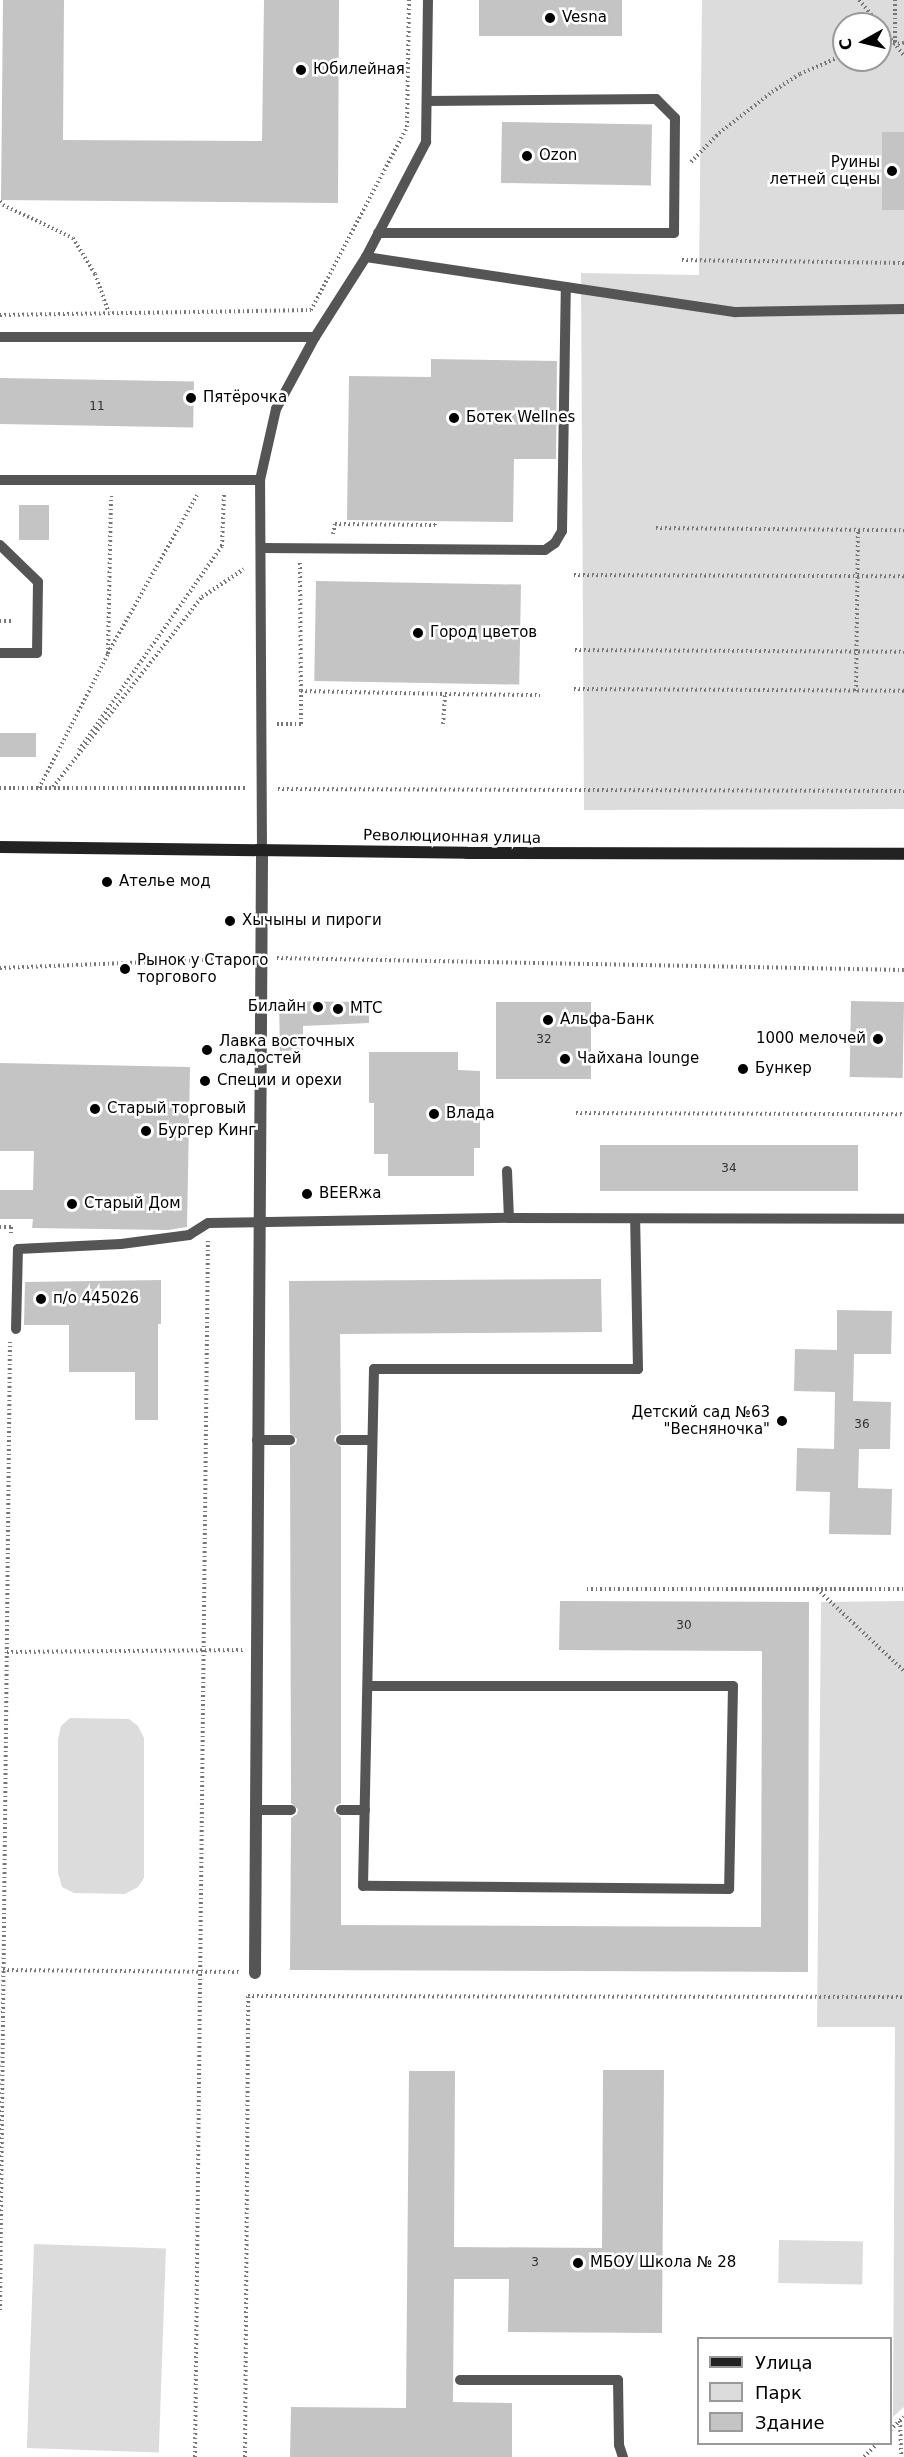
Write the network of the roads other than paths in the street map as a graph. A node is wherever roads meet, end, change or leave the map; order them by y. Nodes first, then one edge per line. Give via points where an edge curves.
1 (428, 0) edge
2 (427, 101) junction
3 (378, 233) junction
4 (366, 257) junction
5 (566, 286) junction
6 (904, 309) edge
7 (0, 337) edge
8 (315, 337) junction
9 (0, 480) edge
10 (260, 480) junction
11 (0, 544) edge
12 (261, 553) junction
13 (0, 653) edge
14 (0, 847) edge
15 (262, 851) junction
16 (904, 854) edge
17 (507, 1171) dead end
18 (509, 1218) junction
19 (635, 1219) junction
20 (904, 1219) edge
21 (261, 1222) junction
22 (16, 1329) dead end
23 (257, 1440) junction
24 (290, 1440) dead end
25 (341, 1440) dead end
26 (372, 1440) junction
27 (368, 1686) junction
28 (255, 1810) junction
29 (291, 1810) dead end
30 (341, 1810) dead end
31 (365, 1810) junction
32 (255, 1972) road end
33 (460, 2380) dead end
34 (623, 2457) edge

1 - 2 lane
2 - 3 lane via 426,142
2 - 3 lane via 656,99 675,118 674,233
3 - 4 lane
4 - 5 lane
4 - 8 lane
5 - 6 lane via 736,312
5 - 12 lane via 562,531 555,543 545,550
7 - 8 lane
8 - 10 lane via 276,409
9 - 10 lane
10 - 12 lane
11 - 13 lane via 38,582 37,653
12 - 15 lane
14 - 15 main road, Революционная улица
15 - 16 main road, Революционная улица
15 - 21 street
17 - 18 lane
18 - 19 lane
18 - 21 lane
19 - 20 lane
19 - 26 lane via 638,1369 374,1369
21 - 22 lane via 208,1223 189,1235 132,1243 18,1249
21 - 23 street
23 - 24 lane
23 - 28 street
25 - 26 lane
26 - 27 lane
27 - 31 lane
27 - 31 lane via 733,1686 729,1889 363,1886
28 - 29 lane
28 - 32 street
30 - 31 lane
33 - 34 lane via 618,2380 619,2445

